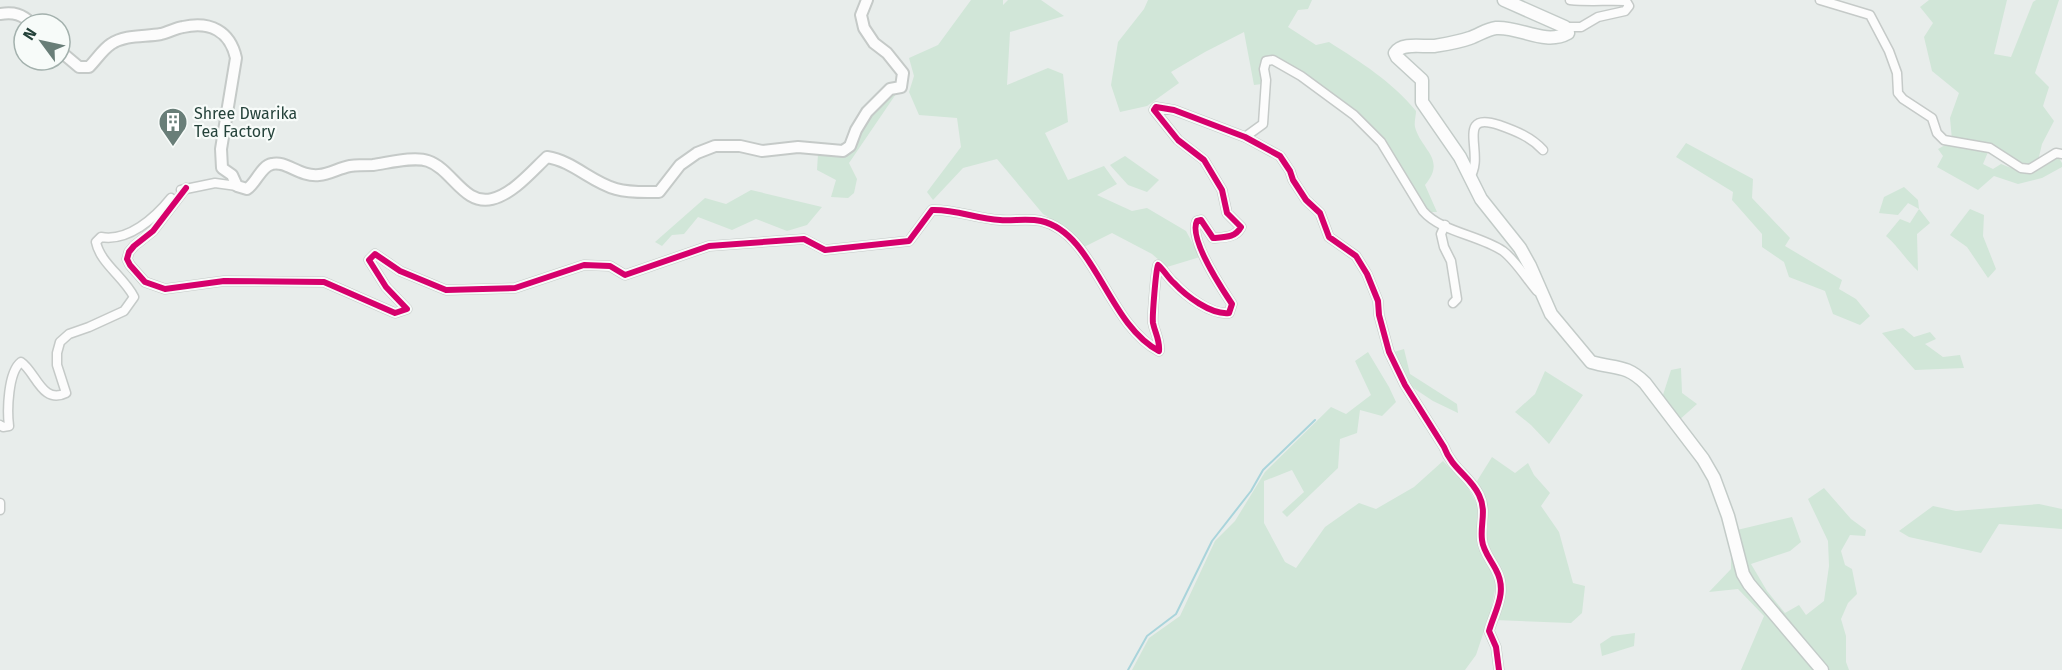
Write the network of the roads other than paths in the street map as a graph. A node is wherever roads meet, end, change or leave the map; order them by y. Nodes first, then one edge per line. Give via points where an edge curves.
1 (867, 0) edge
2 (1504, 0) edge
3 (1570, 0) edge
4 (1820, 0) edge
5 (1565, 27) junction
6 (72, 61) edge
7 (1245, 136) junction
8 (1543, 150) dead end
9 (2062, 153) edge
10 (1470, 178) junction
11 (237, 186) junction
12 (186, 188) junction
13 (1444, 225) junction
14 (1545, 300) junction
15 (1453, 303) dead end
16 (0, 425) edge
17 (0, 503) edge
18 (0, 510) edge
19 (1499, 670) edge
20 (1822, 670) edge

1 - 11 street via 861,15 864,28 903,73 901,87 890,89 867,112 850,146 843,151 798,147 762,151 715,146 680,165 659,192 614,189 560,159 547,157 511,189 493,199 479,200 427,160 349,166 308,176 280,162 268,164 256,183 247,189
2 - 5 main road
3 - 5 street via 1617,0 1626,1 1629,6 1581,27
4 - 9 street via 1870,15 1897,73 1898,93 1932,118 1944,140 1990,148 2021,168 2030,169
5 - 10 main road via 1569,33 1560,37 1498,28 1454,42 1397,49 1396,57 1422,80 1422,102
6 - 11 street via 79,67 89,67 111,44 183,27 200,25 225,35 236,58 221,149 222,168
7 - 12 street via 1174,110 1154,110 1178,140 1204,160 1222,190 1227,213 1241,226 1232,236 1213,238 1201,220 1195,225 1207,264 1232,304 1229,313 1221,314 1188,295 1158,265 1156,268 1153,323 1159,351 1127,322 1077,243 1041,221 1000,220 932,210 909,241 825,250 804,239 709,246 625,275 610,266 584,265 515,288 446,290 400,271 375,254 369,260 386,287 407,309 395,313 324,282 224,281 165,290 145,282 130,265 129,252 153,231
7 - 13 street via 1263,124 1264,69 1266,62 1273,60 1354,115 1381,142 1423,211 1431,220
7 - 19 street via 1280,156 1306,200 1320,213 1329,237 1356,255 1378,301 1382,328 1396,368 1448,458 1478,493 1484,507 1482,540 1502,588 1489,631
8 - 10 street via 1532,139 1479,122 1474,127 1476,166
10 - 14 main road via 1481,200 1520,248
11 - 12 street via 215,183
12 - 16 street via 138,228 112,239 101,237 96,242 134,297 124,311 69,334 60,342 57,364 66,393 50,395 26,365 17,364 9,393 9,426
13 - 14 street via 1504,252
13 - 15 street via 1441,234 1457,299
14 - 20 main road via 1551,314 1591,362 1627,369 1640,378 1702,459 1714,478 1728,516 1743,574
17 - 18 street

